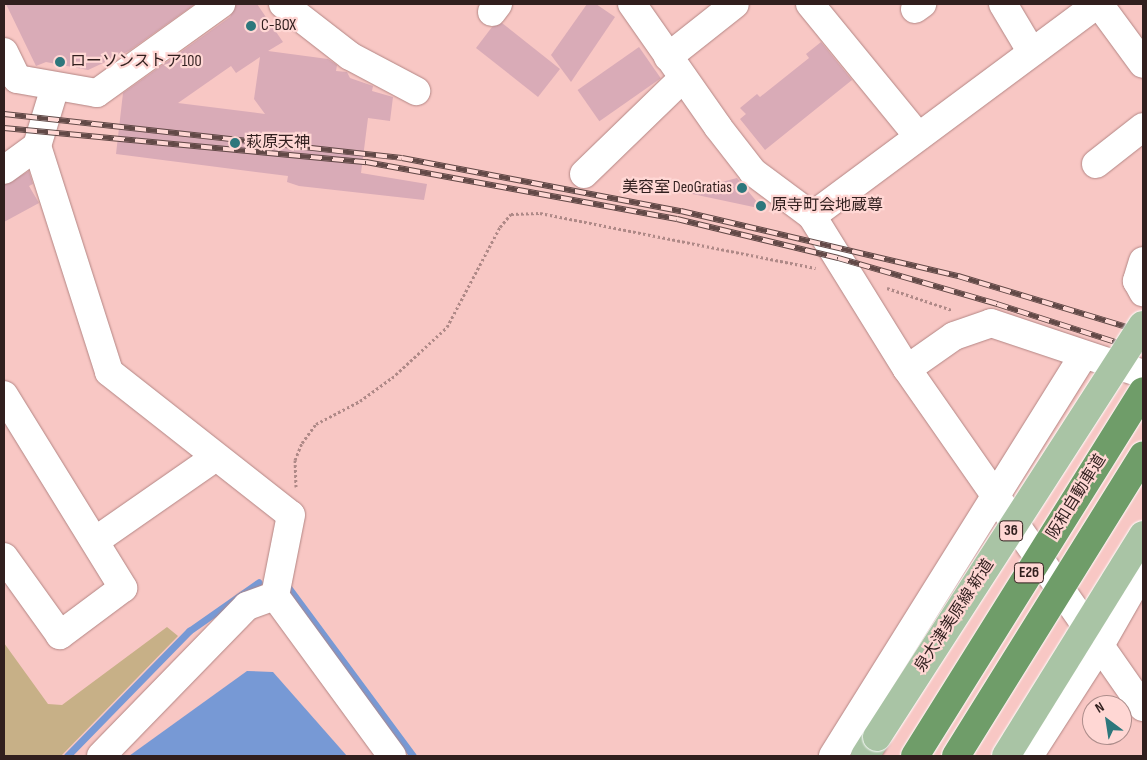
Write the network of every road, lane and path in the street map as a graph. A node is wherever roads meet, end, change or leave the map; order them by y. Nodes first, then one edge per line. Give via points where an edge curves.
1 (220, 4) edge
2 (283, 4) edge
3 (632, 4) edge
4 (735, 4) edge
5 (810, 4) edge
6 (1003, 4) edge
7 (1098, 4) edge
8 (1032, 51) junction
9 (4, 52) edge
10 (1143, 64) edge
11 (675, 67) junction
12 (55, 87) junction
13 (416, 91) dead end
14 (1143, 127) edge
15 (918, 136) junction
16 (36, 146) junction
17 (1096, 164) dead end
18 (4, 170) edge
19 (584, 174) dead end
20 (812, 216) junction
21 (1143, 261) edge
22 (849, 275) junction
23 (1143, 292) edge
24 (991, 323) junction
25 (1143, 325) edge
26 (1083, 356) junction
27 (907, 369) junction
28 (1143, 374) edge
29 (1143, 391) edge
30 (4, 395) edge
31 (1143, 455) edge
32 (216, 457) junction
33 (996, 498) junction
34 (291, 515) junction
35 (1143, 535) edge
36 (95, 541) junction
37 (4, 557) edge
38 (1143, 570) edge
39 (275, 596) junction
40 (1099, 648) junction
41 (1143, 707) edge
42 (871, 747) edge
43 (101, 756) edge
44 (392, 756) edge
45 (833, 756) edge
46 (914, 756) edge
47 (956, 756) edge
48 (1006, 756) edge
49 (1029, 756) edge

1 - 12 street via 96,92
2 - 13 street via 350,56
3 - 11 street
4 - 11 street
5 - 15 street
6 - 8 street
7 - 8 street
7 - 10 street
8 - 15 street
9 - 12 street via 17,79
11 - 19 street
11 - 20 street via 753,172
12 - 16 street
14 - 17 street
15 - 20 street
16 - 18 street
16 - 32 street via 109,372
20 - 22 street
21 - 23 street via 1137,281
22 - 24 path
22 - 27 street
22 - 34 path via 540,213 511,214 500,226 447,327 392,378 316,424 302,443 295,460 296,489
24 - 26 street
24 - 27 street via 954,336
25 - 42 main road, 泉大津美原線 新道 / 36, bridge
26 - 28 street
26 - 33 street
27 - 33 street
29 - 46 highway, 阪和自動車道 / E26, bridge
30 - 36 street
31 - 47 highway, E26, bridge
32 - 34 street
32 - 36 street
33 - 40 street
33 - 45 street
34 - 39 street
35 - 48 main road, bridge
36 - 37 street via 123,588 60,635
38 - 40 street
39 - 43 street via 247,606
39 - 44 street
40 - 41 street
40 - 49 street

